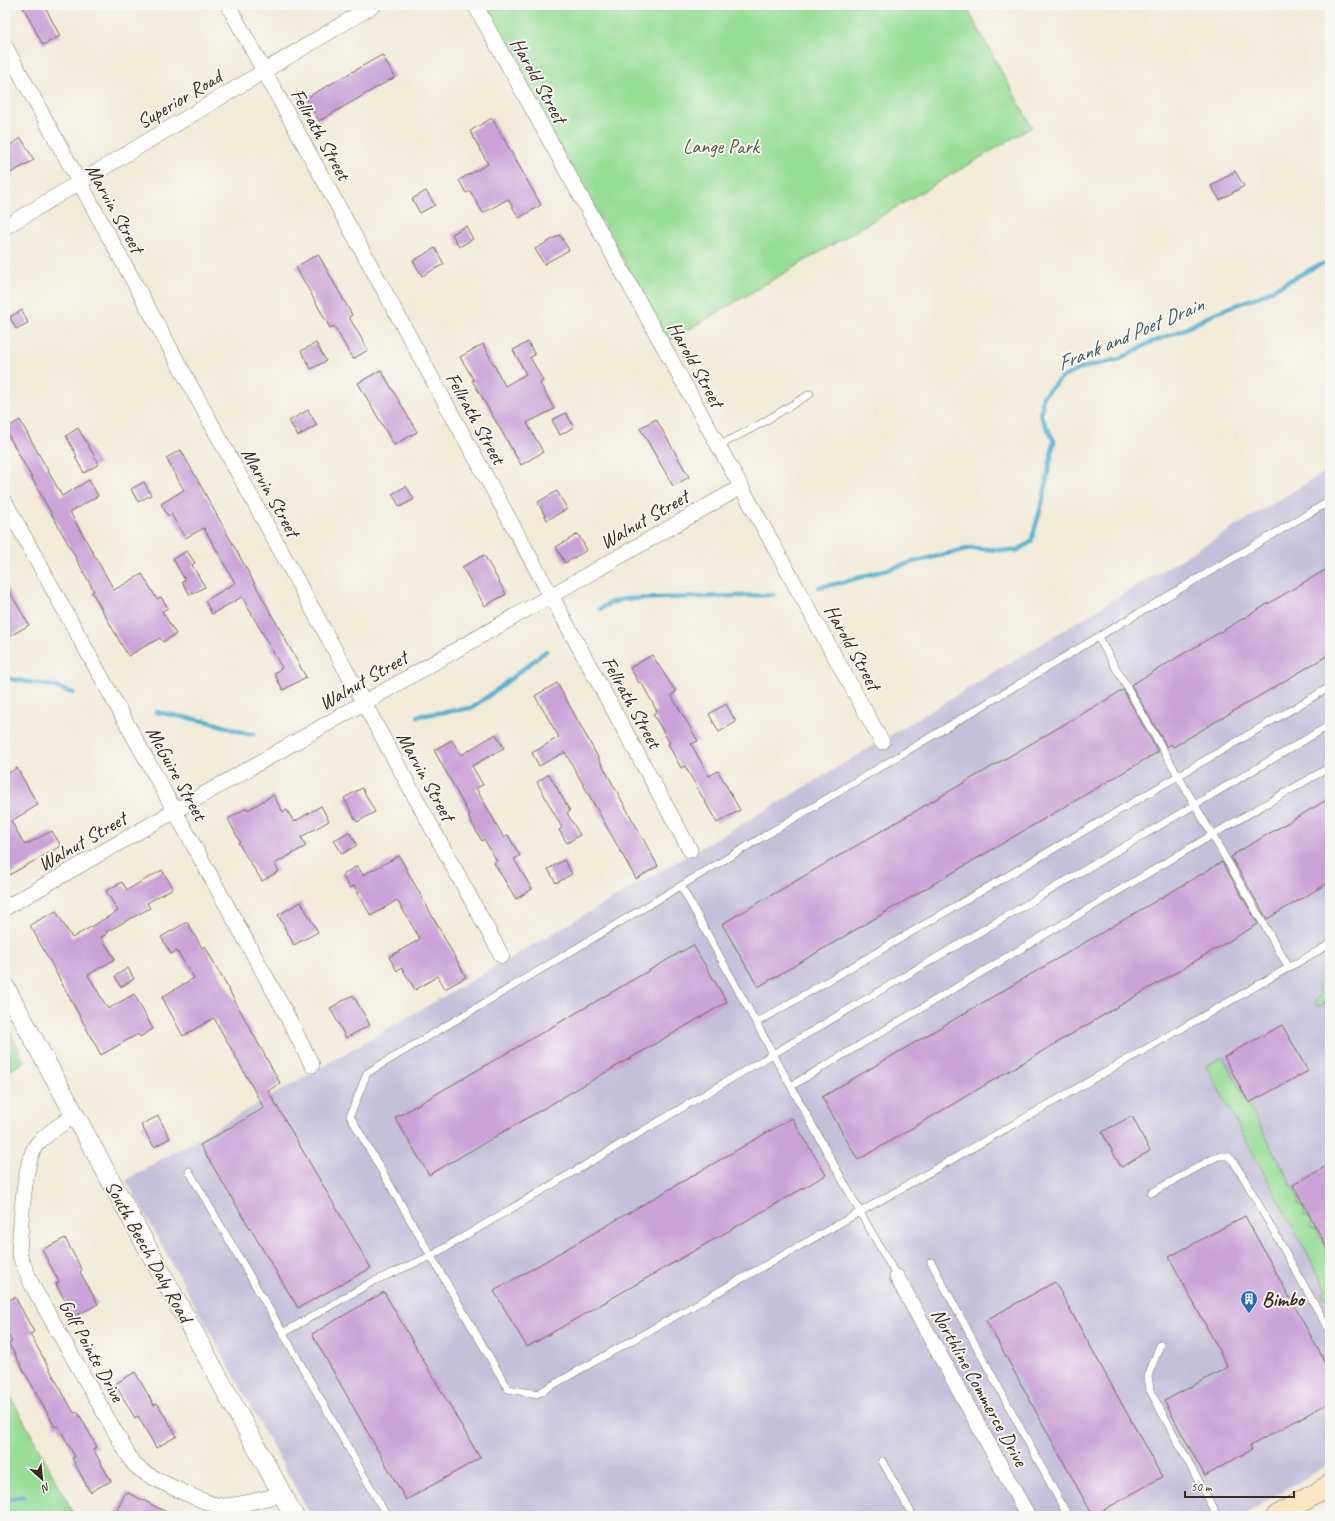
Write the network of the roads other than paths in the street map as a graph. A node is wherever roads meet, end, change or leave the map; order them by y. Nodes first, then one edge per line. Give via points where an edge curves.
1 (228, 5) edge
2 (374, 5) edge
3 (475, 5) edge
4 (5, 46) edge
5 (264, 71) junction
6 (79, 183) junction
7 (5, 227) edge
8 (810, 394) dead end
9 (718, 446) junction
10 (741, 487) junction
11 (5, 502) edge
12 (1330, 502) edge
13 (551, 595) junction
14 (1098, 637) junction
15 (1330, 687) edge
16 (363, 703) junction
17 (1330, 725) edge
18 (882, 742) dead end
19 (1330, 767) edge
20 (1179, 776) junction
21 (1195, 805) junction
22 (174, 811) junction
23 (1212, 835) junction
24 (690, 850) dead end
25 (681, 886) junction
26 (5, 908) edge
27 (1330, 944) edge
28 (502, 956) dead end
29 (1289, 968) junction
30 (5, 987) edge
31 (756, 1023) junction
32 (773, 1054) junction
33 (312, 1065) dead end
34 (791, 1086) junction
35 (75, 1114) junction
36 (189, 1171) dead end
37 (1151, 1193) dead end
38 (860, 1212) junction
39 (431, 1256) junction
40 (931, 1262) dead end
41 (897, 1277) joint
42 (1330, 1332) edge
43 (283, 1333) junction
44 (1160, 1345) dead end
45 (882, 1461) dead end
46 (1330, 1485) edge
47 (282, 1494) junction
48 (384, 1511) dead end
49 (294, 1516) edge
50 (913, 1516) edge
51 (1028, 1516) edge
52 (1068, 1516) edge
53 (1217, 1516) edge
54 (1277, 1516) edge

1 - 5 street, Fellrath Street
2 - 5 street, Superior Road
3 - 9 street, Harold Street
4 - 6 street, Marvin Street
5 - 6 street, Superior Road
5 - 13 street, Fellrath Street
6 - 7 street, Superior Road
6 - 16 street, Marvin Street
8 - 9 lane
9 - 10 street, Harold Street
10 - 13 street, Walnut Street
10 - 18 street, Harold Street
11 - 22 street, McGuire Street
12 - 14 lane
13 - 16 street, Walnut Street
13 - 24 street, Fellrath Street
14 - 20 lane
14 - 25 lane
15 - 20 lane
16 - 22 street, Walnut Street
16 - 28 street, Marvin Street
17 - 21 lane
19 - 23 lane
20 - 21 lane
20 - 31 lane
21 - 23 lane
21 - 32 lane
22 - 26 street, Walnut Street
22 - 33 street, McGuire Street
23 - 29 lane
23 - 34 lane
25 - 31 lane
25 - 39 lane via 367,1074 350,1116
27 - 29 lane
29 - 38 lane
30 - 35 street, South Beech Daly Road
31 - 32 lane
32 - 34 lane
32 - 39 lane
34 - 38 lane
35 - 47 street, South Beech Daly Road
35 - 47 street, Golf Pointe Drive via 37,1143 29,1156 19,1251 32,1285 136,1467 163,1482 223,1507
36 - 43 lane
37 - 42 lane via 1218,1156 1228,1156 1245,1180
38 - 39 lane via 537,1394 508,1389
38 - 41 lane
39 - 43 lane via 372,1282
40 - 52 lane
41 - 51 street, Northline Commerce Drive
43 - 48 lane
44 - 53 lane via 1148,1376 1150,1390
45 - 50 lane
46 - 54 main road
47 - 49 street, South Beech Daly Road

